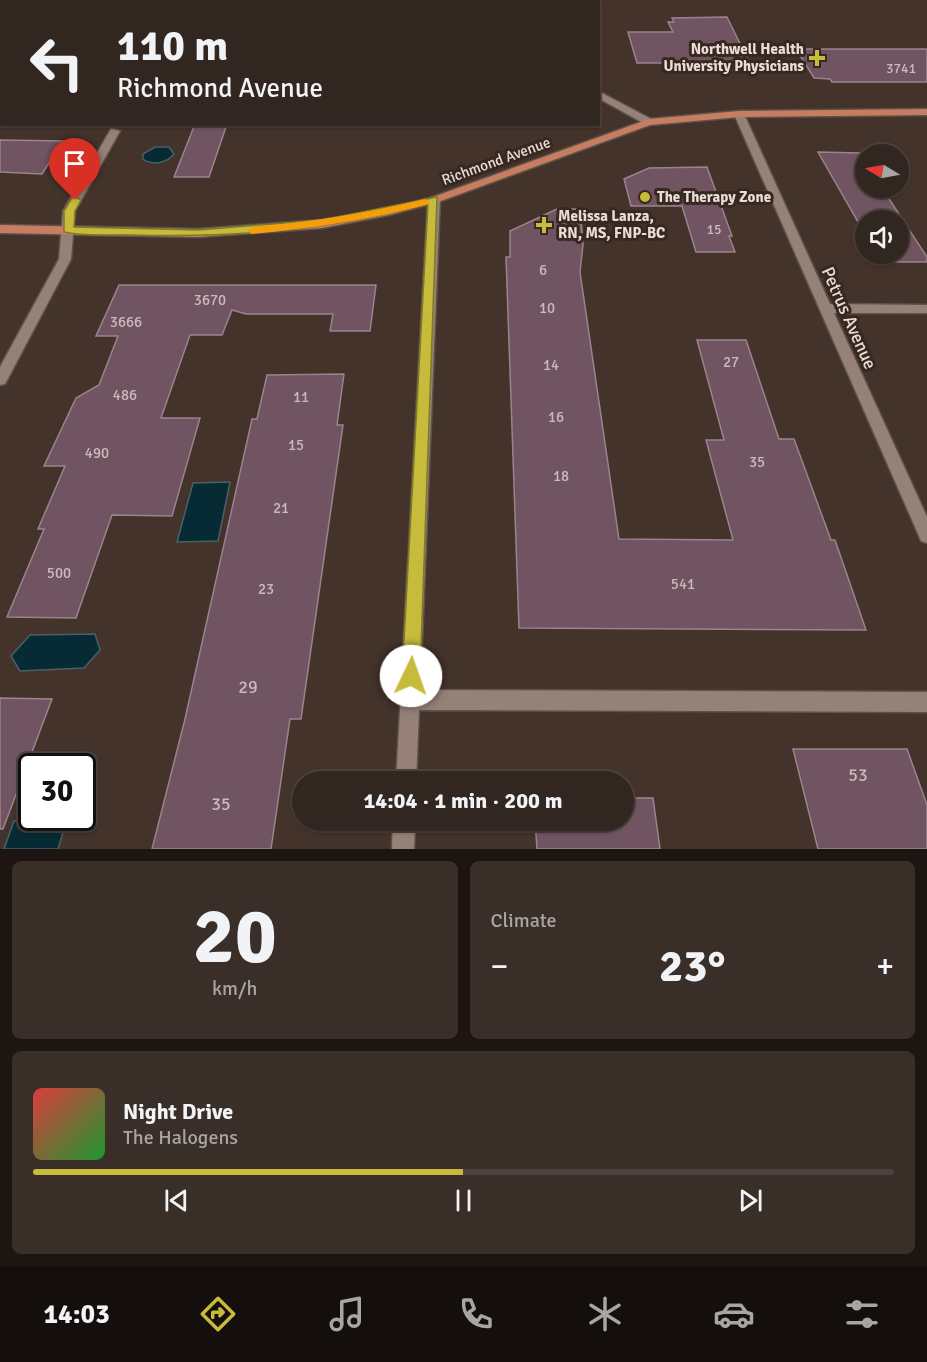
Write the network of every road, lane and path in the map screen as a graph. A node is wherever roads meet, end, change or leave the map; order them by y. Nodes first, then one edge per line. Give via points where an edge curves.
1 (600, 95) edge
2 (927, 112) edge
3 (739, 114) junction
4 (649, 122) junction
5 (116, 130) dead end
6 (434, 200) junction
7 (0, 229) edge
8 (68, 230) junction
9 (825, 308) junction
10 (927, 309) edge
11 (0, 380) edge
12 (927, 536) edge
13 (410, 700) junction
14 (927, 702) edge
15 (407, 771) edge
16 (404, 831) edge
17 (403, 849) edge

1 - 4 street
2 - 3 main road, Richmond Avenue
3 - 4 main road, Richmond Avenue
3 - 9 street, Petrus Avenue
4 - 6 main road, Richmond Avenue
5 - 8 street via 69,211
6 - 8 main road, Richmond Avenue via 333,222 261,230
6 - 13 street
7 - 8 main road, Richmond Avenue
8 - 11 street via 65,259
9 - 10 street
9 - 12 street, Petrus Avenue
13 - 14 street
13 - 15 street
16 - 17 street

